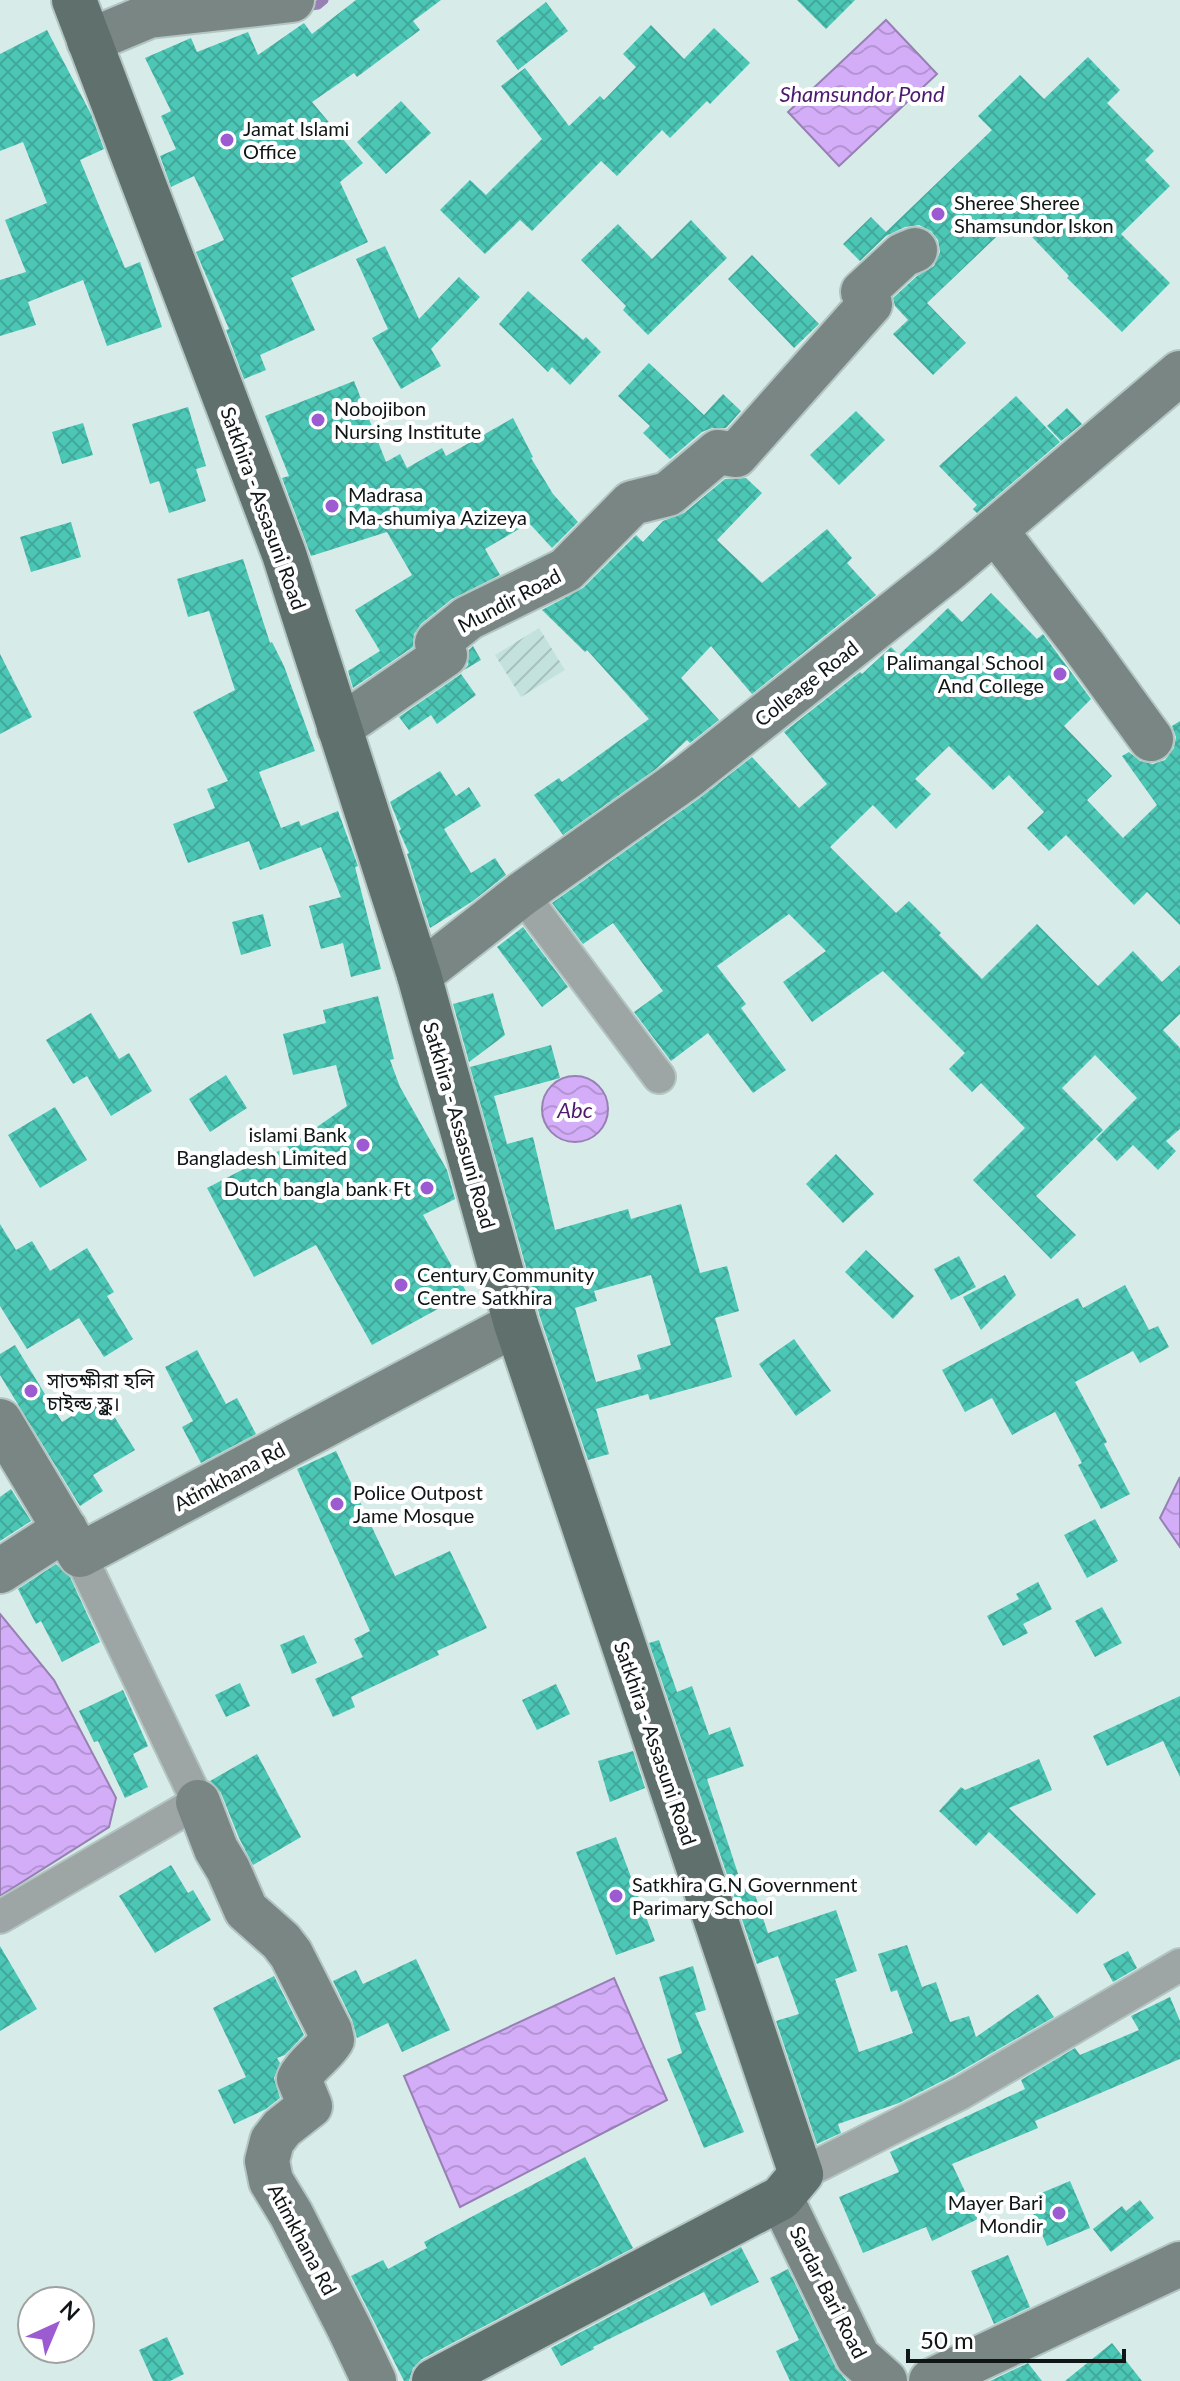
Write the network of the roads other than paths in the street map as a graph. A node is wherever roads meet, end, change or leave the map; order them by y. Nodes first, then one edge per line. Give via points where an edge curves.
1 (74, 0) edge
2 (292, 0) edge
3 (89, 41) junction
4 (915, 250) dead end
5 (1180, 373) edge
6 (995, 530) junction
7 (339, 728) junction
8 (1151, 739) dead end
9 (522, 894) junction
10 (419, 975) junction
11 (659, 1077) dead end
12 (516, 1324) junction
13 (0, 1421) edge
14 (72, 1542) junction
15 (0, 1571) edge
16 (198, 1802) junction
17 (0, 1917) edge
18 (1180, 1965) edge
19 (791, 2186) junction
20 (1180, 2264) edge
21 (374, 2381) edge
22 (434, 2381) edge
23 (885, 2381) edge
24 (931, 2381) edge

1 - 3 main road, Satkhira - Assasuni Road
2 - 3 street via 149,16
3 - 7 main road, Satkhira - Assasuni Road via 284,554
4 - 7 street, Mundir Road via 863,292 870,304 736,455 718,452 668,494 632,503 566,570 468,618 437,643 445,655
5 - 6 street, Colleage Road
6 - 8 street
6 - 9 street, Colleage Road via 687,777
7 - 10 main road, Satkhira - Assasuni Road
9 - 10 street, Colleage Road
9 - 11 street
10 - 12 main road, Satkhira - Assasuni Road
12 - 14 street, Atimkhana Rd
12 - 19 main road, Satkhira - Assasuni Road
13 - 14 street
14 - 15 street, Atimkhana Rd
14 - 16 street
16 - 17 street
16 - 21 street, Atimkhana Rd via 246,1910 291,1954 330,2031 328,2047 299,2079 310,2106 282,2128 267,2161 271,2181
18 - 19 street
19 - 22 main road
19 - 23 street, Sardar Bari Road via 858,2357
20 - 24 street

